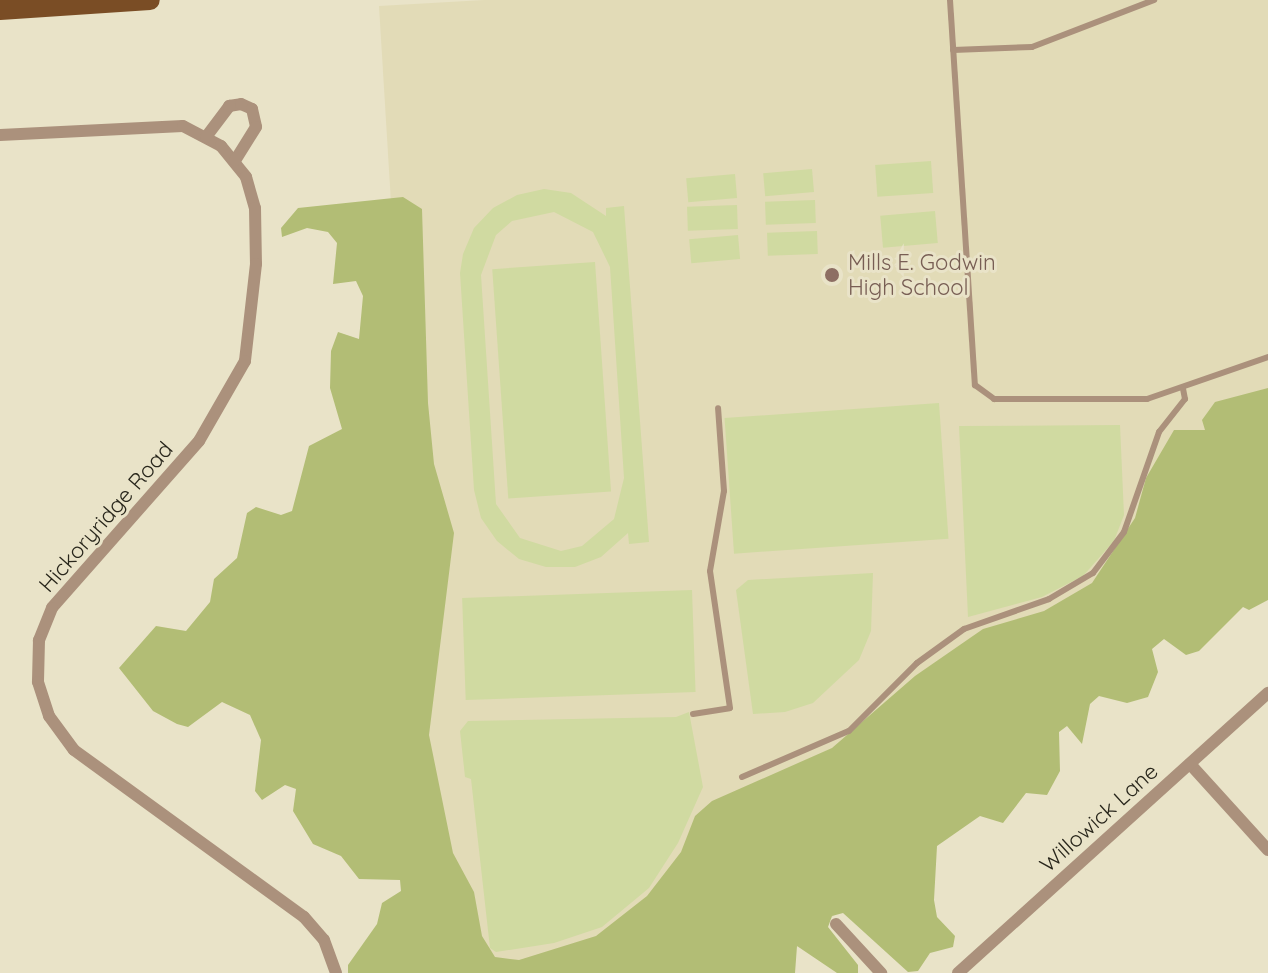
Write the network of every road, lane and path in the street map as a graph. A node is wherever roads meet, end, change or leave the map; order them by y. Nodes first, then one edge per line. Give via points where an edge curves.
1 (150, 0) edge
2 (950, 0) edge
3 (1154, 0) edge
4 (0, 10) edge
5 (953, 50) junction
6 (0, 135) edge
7 (206, 137) junction
8 (235, 160) junction
9 (1268, 357) edge
10 (1183, 389) junction
11 (718, 408) dead end
12 (1268, 693) edge
13 (693, 714) dead end
14 (1190, 764) junction
15 (742, 777) dead end
16 (1268, 850) edge
17 (836, 924) dead end
18 (336, 973) edge
19 (881, 973) edge
20 (958, 973) edge

1 - 4 main road
2 - 5 lane
3 - 5 lane via 1032,47
5 - 10 lane via 975,385 994,399 1089,402 1147,399
6 - 7 street, Hickoryridge Road via 168,124
7 - 8 street, Hickoryridge Road
7 - 8 street via 229,106 247,105 256,127
8 - 18 street, Hickoryridge Road via 255,208 254,317 245,361 199,441 52,608 39,640 38,682 49,716 74,750 304,917 324,940
9 - 10 lane
10 - 15 lane via 1185,399 1159,432 1124,532 1093,573 1049,599 964,629 917,663 849,731
11 - 13 lane via 724,491 710,571 730,708
12 - 14 street, Willowick Lane
14 - 16 street
14 - 20 street, Willowick Lane
17 - 19 street

